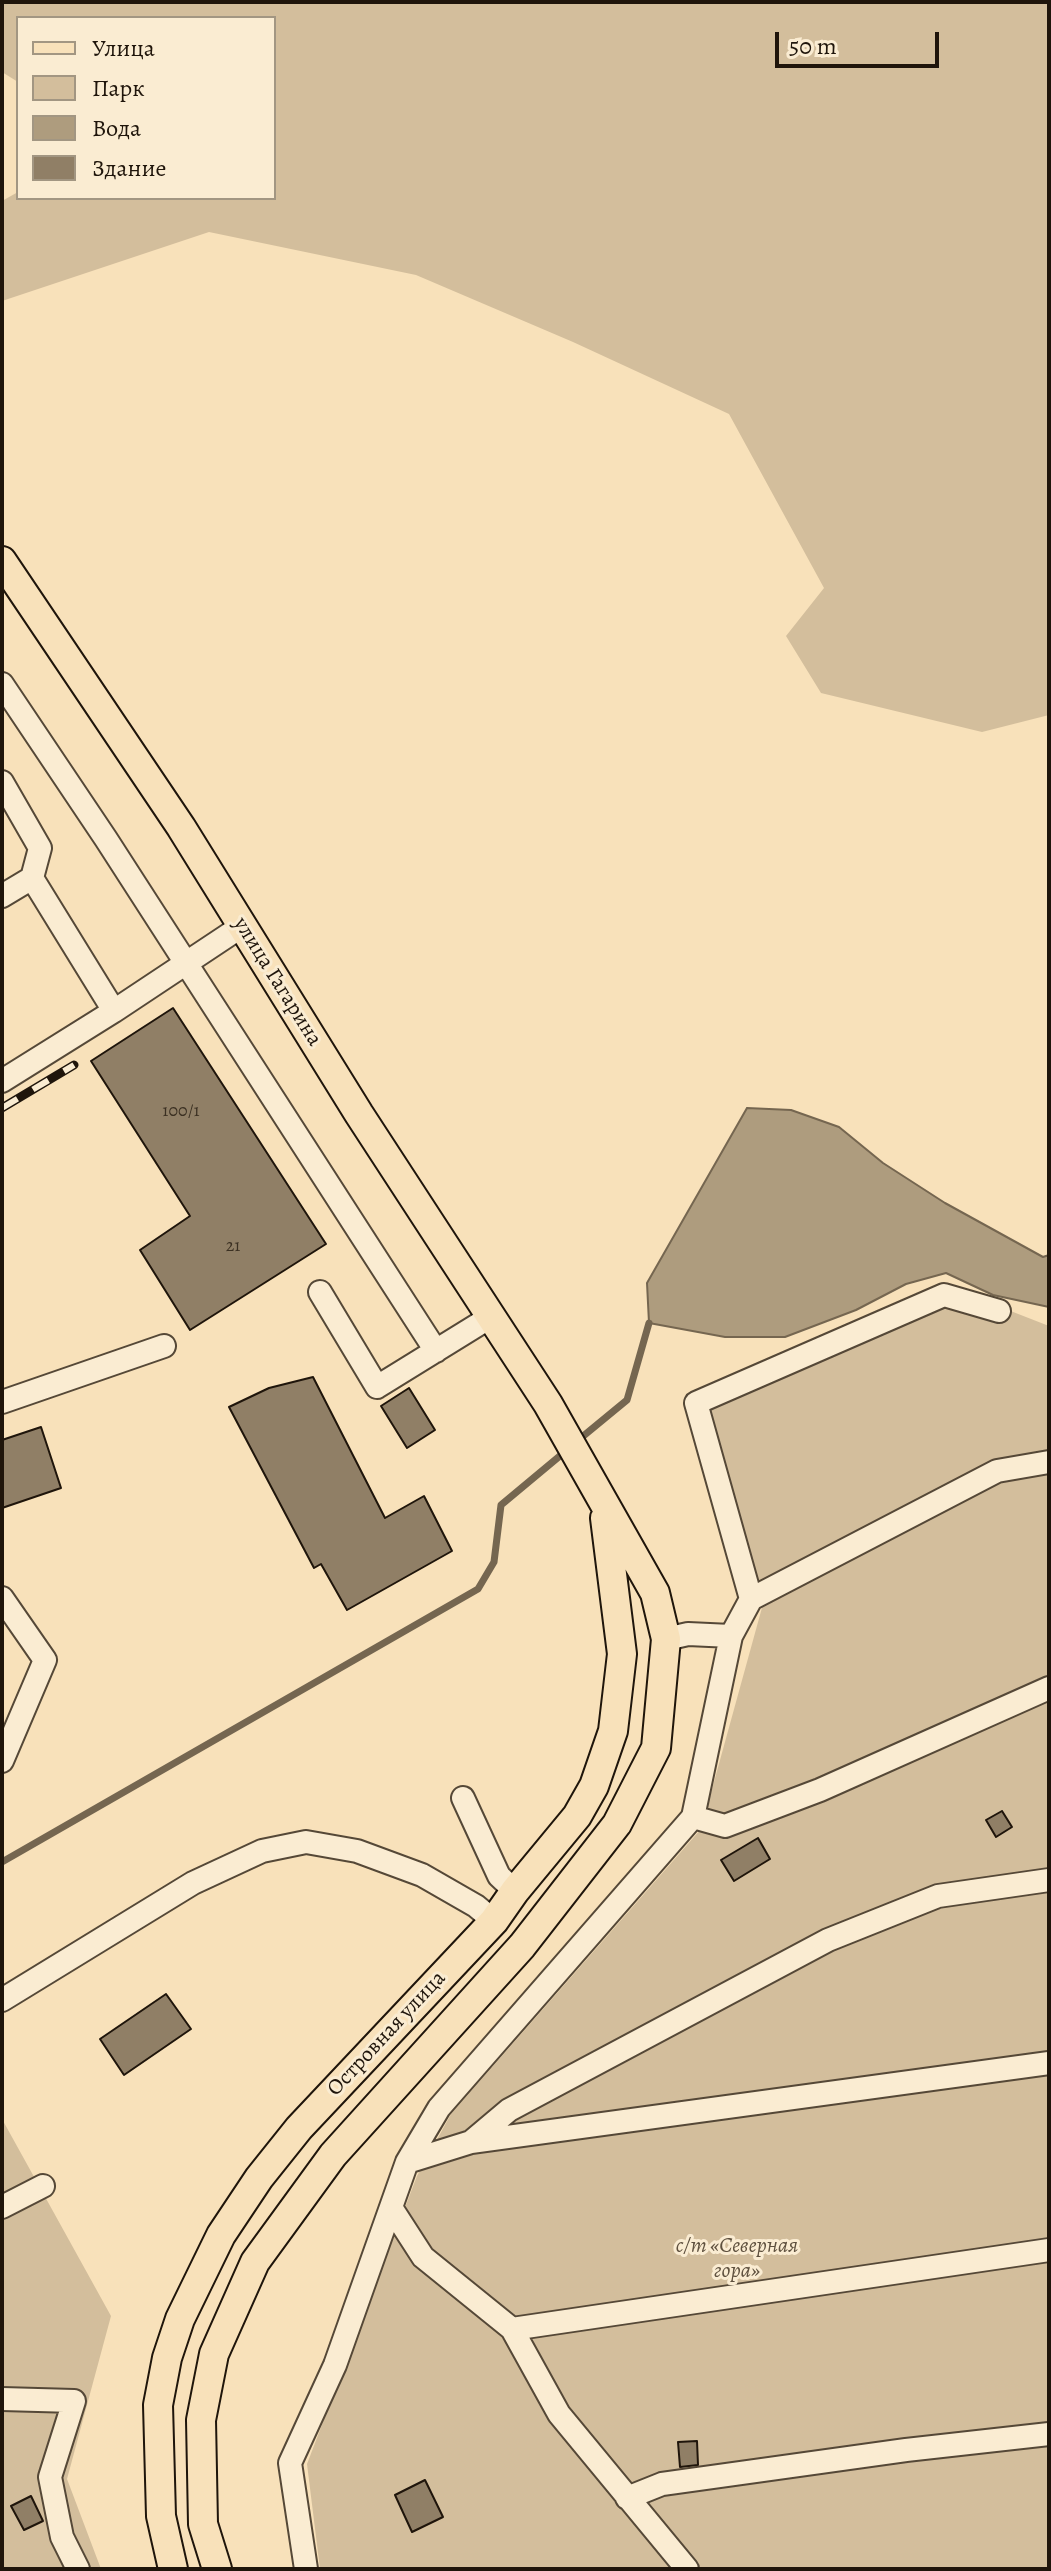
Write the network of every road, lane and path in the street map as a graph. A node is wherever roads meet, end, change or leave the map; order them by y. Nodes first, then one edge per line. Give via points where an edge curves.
1 (2, 561) edge
2 (2, 684) edge
3 (2, 782) edge
4 (32, 878) junction
5 (2, 896) edge
6 (242, 926) junction
7 (186, 963) junction
8 (114, 1011) junction
9 (2, 1081) edge
10 (320, 1292) dead end
11 (999, 1311) dead end
12 (492, 1316) junction
13 (164, 1346) dead end
14 (436, 1351) junction
15 (2, 1402) edge
16 (1049, 1462) edge
17 (603, 1505) junction
18 (2, 1598) edge
19 (751, 1599) junction
20 (731, 1636) junction
21 (666, 1639) junction
22 (1049, 1688) edge
23 (2, 1761) edge
24 (463, 1798) dead end
25 (693, 1817) junction
26 (1049, 1880) edge
27 (515, 1891) junction
28 (494, 1921) junction
29 (2, 2000) edge
30 (1049, 2063) edge
31 (471, 2142) junction
32 (407, 2162) junction
33 (43, 2186) dead end
34 (2, 2207) edge
35 (392, 2209) junction
36 (1049, 2250) edge
37 (512, 2329) junction
38 (2, 2399) edge
39 (1049, 2434) edge
40 (627, 2498) junction
41 (78, 2569) edge
42 (173, 2569) edge
43 (217, 2569) edge
44 (306, 2569) edge
45 (687, 2569) edge

1 - 6 main road, улица Гагарина
2 - 7 street
3 - 4 street via 40,848
4 - 5 street
4 - 8 street
6 - 7 street
6 - 12 main road, улица Гагарина
7 - 8 street
7 - 14 street
8 - 9 street
10 - 14 street via 377,1387
11 - 19 street via 944,1295 696,1403
12 - 14 street
12 - 17 main road, улица Гагарина
13 - 15 street
16 - 19 street via 997,1471
17 - 21 main road, Островная улица via 655,1593
17 - 27 main road, Островная улица via 622,1654 613,1731 577,1816
18 - 23 street via 45,1660
19 - 20 street
20 - 21 street
20 - 25 street
21 - 43 main road, Островная улица via 656,1748 617,1824 522,1946 333,2155 255,2262 214,2354 201,2420 203,2524
22 - 25 street via 820,1790 725,1826
24 - 27 street via 499,1876
25 - 32 street via 439,2108
26 - 31 street via 938,1896 828,1940 509,2110
27 - 28 main road, Островная улица
28 - 29 street via 422,1875 357,1851 306,1842 262,1851 193,1883
28 - 42 main road, Островная улица via 299,2128 221,2235 180,2319 158,2405 161,2516
30 - 31 street
31 - 32 street
32 - 35 street
33 - 34 street
35 - 37 street via 423,2257
35 - 44 street via 335,2365 290,2463
36 - 37 street
37 - 40 street via 559,2414
38 - 41 street via 74,2401 50,2477 62,2537
39 - 40 street via 662,2484
40 - 45 street

